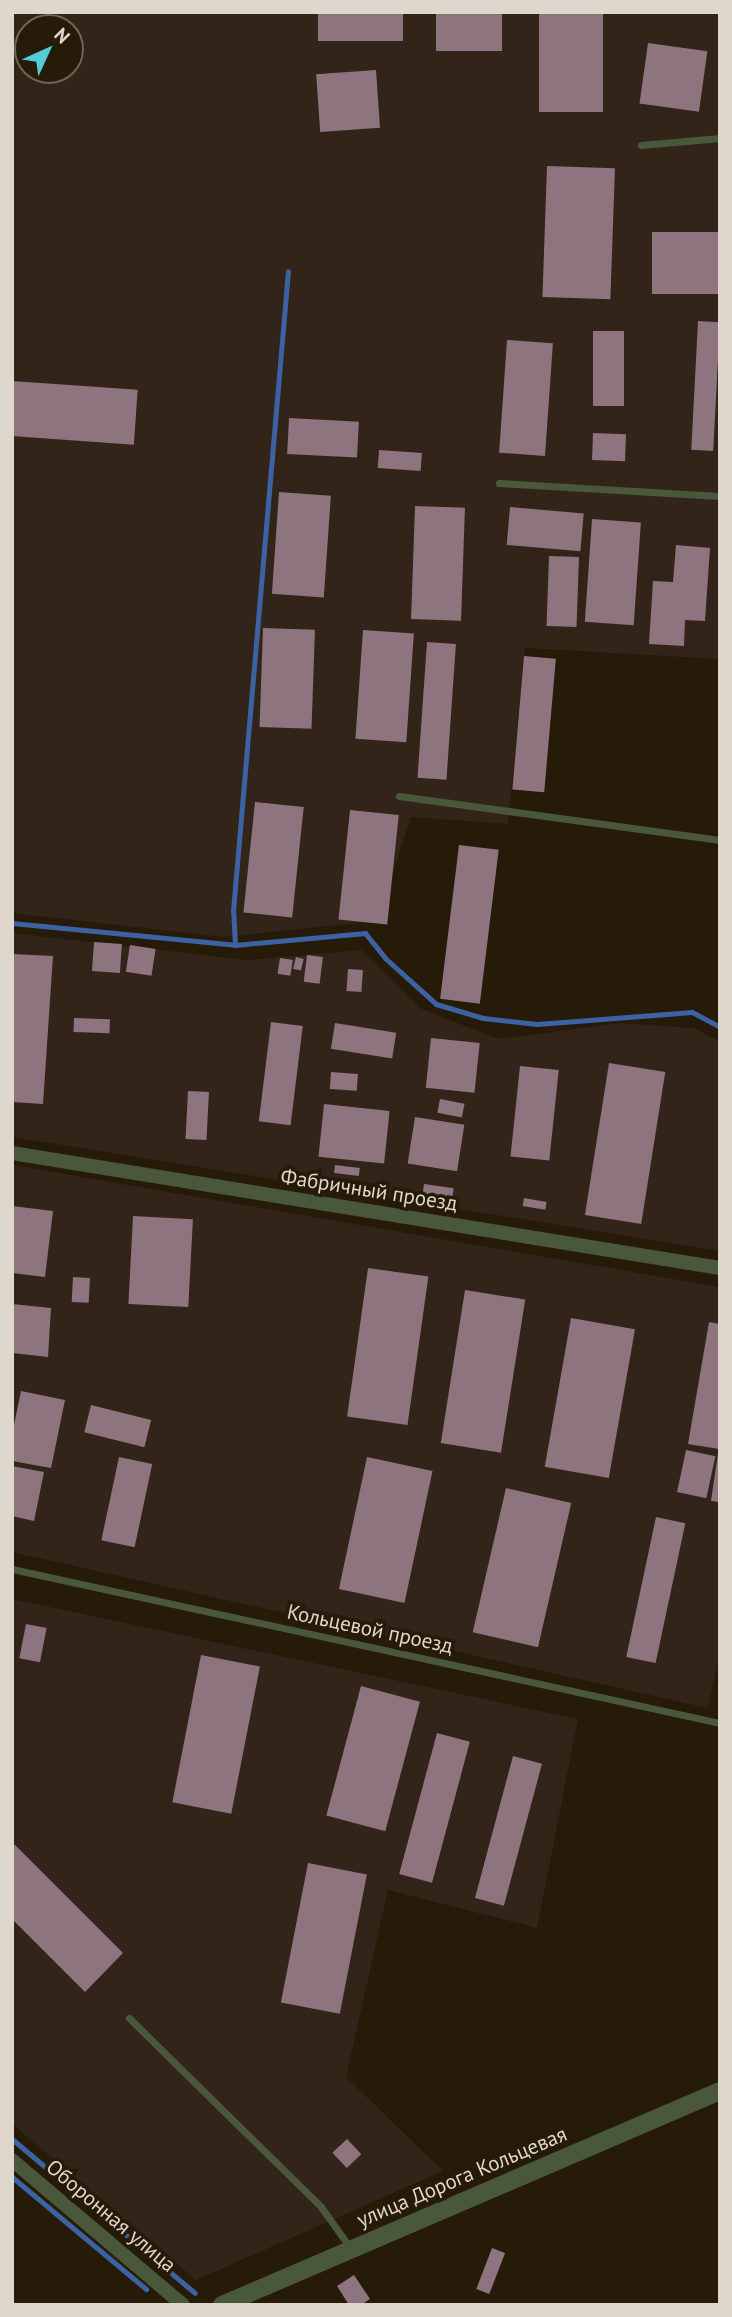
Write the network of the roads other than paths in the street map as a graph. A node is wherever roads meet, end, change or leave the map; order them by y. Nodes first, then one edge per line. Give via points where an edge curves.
1 (720, 138) edge
2 (641, 145) dead end
3 (499, 483) dead end
4 (720, 496) edge
5 (399, 796) dead end
6 (720, 840) edge
7 (12, 1153) edge
8 (720, 1268) edge
9 (12, 1569) edge
10 (720, 1723) edge
11 (129, 2018) dead end
12 (720, 2091) edge
13 (12, 2160) edge
14 (351, 2250) junction
15 (183, 2305) edge
16 (222, 2305) edge

1 - 2 lane
3 - 4 lane
5 - 6 lane
7 - 8 street, Фабричный проезд
9 - 10 lane, Кольцевой проезд
11 - 14 lane via 321,2207
12 - 14 street, улица Дорога Кольцевая
13 - 15 street, Оборонная улица
14 - 16 street, улица Дорога Кольцевая

